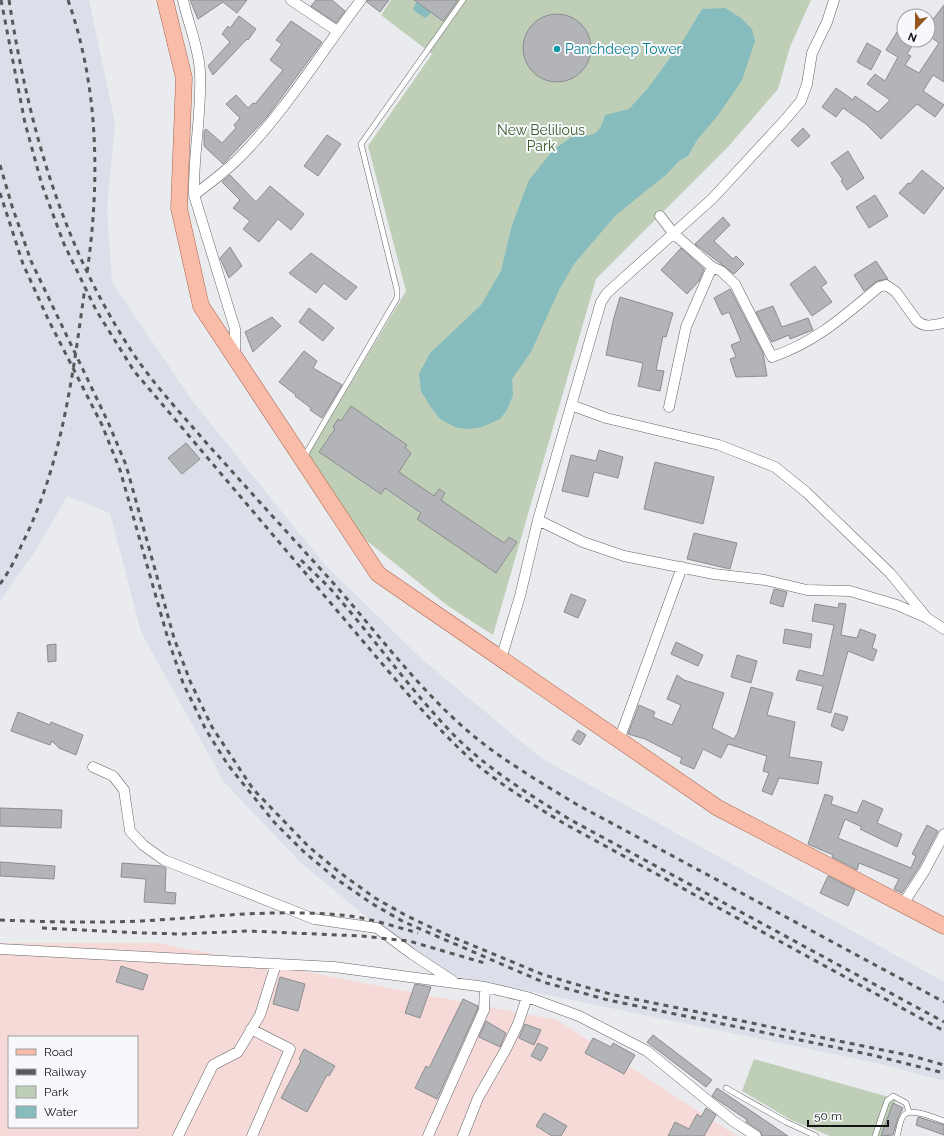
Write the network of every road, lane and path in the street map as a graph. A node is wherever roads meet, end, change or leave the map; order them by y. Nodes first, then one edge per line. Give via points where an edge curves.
1 (165, 0) edge
2 (182, 0) edge
3 (291, 0) edge
4 (361, 0) edge
5 (463, 0) edge
6 (834, 0) edge
7 (337, 31) junction
8 (194, 195) junction
9 (660, 216) dead end
10 (674, 234) junction
11 (712, 267) junction
12 (944, 322) edge
13 (235, 358) junction
14 (571, 404) junction
15 (669, 407) dead end
16 (303, 460) junction
17 (538, 520) junction
18 (682, 567) junction
19 (927, 618) junction
20 (944, 629) edge
21 (501, 659) junction
22 (619, 740) junction
23 (93, 767) dead end
24 (944, 834) edge
25 (903, 904) junction
26 (944, 926) edge
27 (0, 949) edge
28 (276, 964) junction
29 (457, 983) junction
30 (485, 987) junction
31 (527, 997) junction
32 (252, 1029) junction
33 (726, 1088) dead end
34 (909, 1112) junction
35 (944, 1121) edge
36 (178, 1136) edge
37 (252, 1136) edge
38 (428, 1136) edge
39 (463, 1136) edge
40 (756, 1136) edge
41 (816, 1136) edge
42 (875, 1136) edge
43 (897, 1136) edge

1 - 13 main road via 184,78 179,208 201,306
2 - 8 street via 200,70
3 - 7 street
4 - 7 street
5 - 16 lane via 361,144 398,290 396,298
6 - 10 street via 812,53 807,84 801,101 713,198
7 - 8 street via 253,143 226,170
8 - 13 street via 234,329
9 - 10 street
10 - 11 street
10 - 14 street via 607,293 601,302
11 - 12 street via 735,284 772,357 824,332 879,287 886,285 896,292 916,322 927,326
11 - 15 street via 686,327
13 - 16 main road
14 - 17 street
14 - 19 street via 606,418 719,445 776,467 806,492 890,573
16 - 21 main road via 378,574
17 - 18 street via 583,542 624,556
17 - 21 street via 520,596
18 - 19 street via 765,580 807,590 850,592 897,605
18 - 22 street
19 - 20 street
21 - 22 main road
22 - 25 main road via 718,808
23 - 29 street via 113,776 124,790 130,830 143,845 164,860 314,918 377,928
24 - 25 street
25 - 26 main road
27 - 28 street
28 - 29 street via 334,967
28 - 32 street via 260,1015
29 - 30 street
30 - 31 street
30 - 38 street via 484,1010
31 - 39 street via 518,1024 478,1098
31 - 40 street via 579,1016 647,1051 733,1121
32 - 36 street via 238,1052 213,1066
32 - 37 street via 290,1049
33 - 41 lane
34 - 35 lane via 921,1113
34 - 42 lane via 906,1102 893,1096 887,1101
34 - 43 lane via 903,1115

